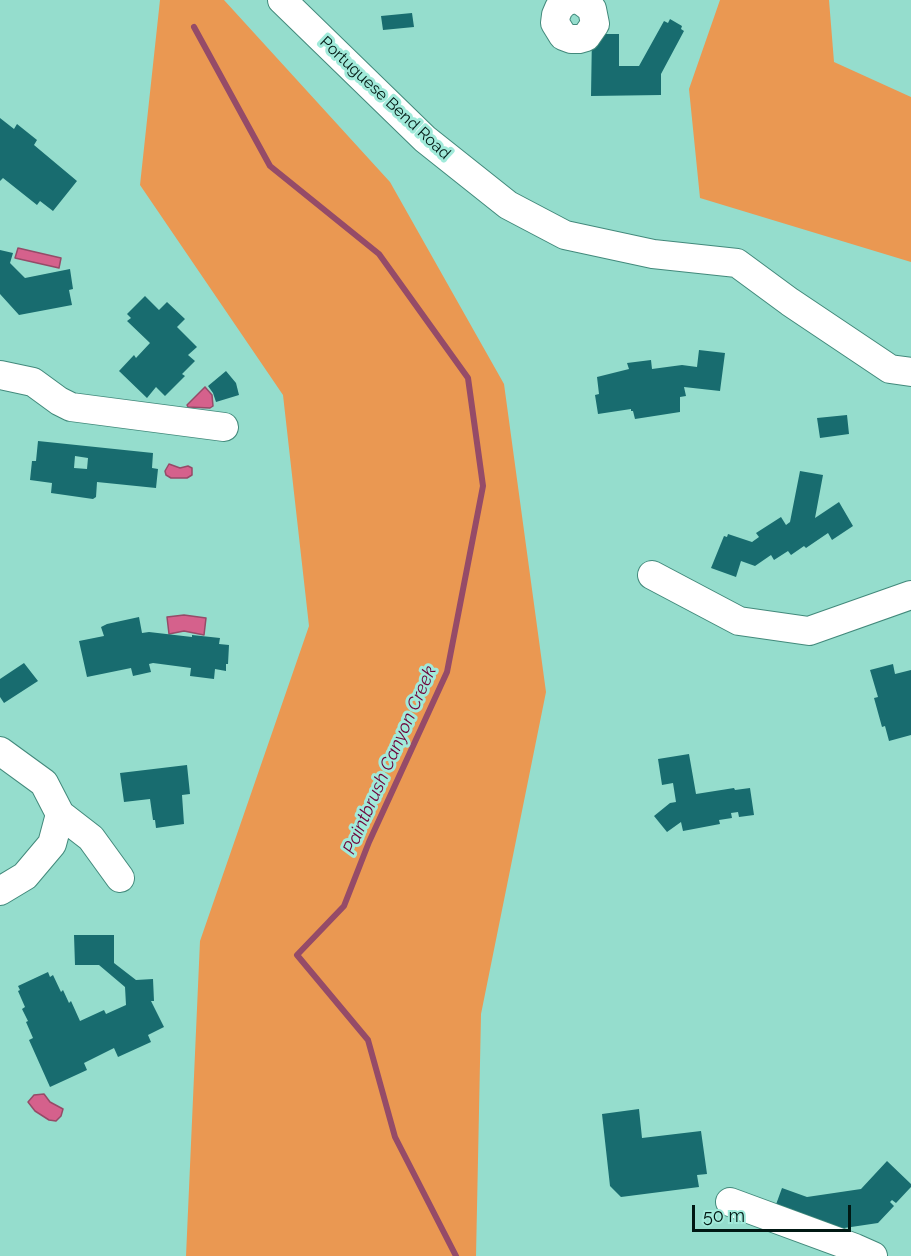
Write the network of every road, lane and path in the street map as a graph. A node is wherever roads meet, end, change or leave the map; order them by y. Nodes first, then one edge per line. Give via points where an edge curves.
1 (282, 0) edge
2 (911, 372) edge
3 (0, 375) edge
4 (224, 427) dead end
5 (652, 576) dead end
6 (911, 595) edge
7 (0, 751) edge
8 (60, 814) junction
9 (120, 878) dead end
10 (0, 891) edge
11 (730, 1202) dead end
12 (873, 1256) edge

1 - 2 street, Portuguese Bend Road via 425,139 508,205 565,235 653,254 737,263 890,369
3 - 4 street via 33,382 70,406
5 - 6 street via 739,621 809,631
7 - 8 street via 44,783
8 - 9 street via 91,838
8 - 10 street via 52,844 25,876
11 - 12 street

